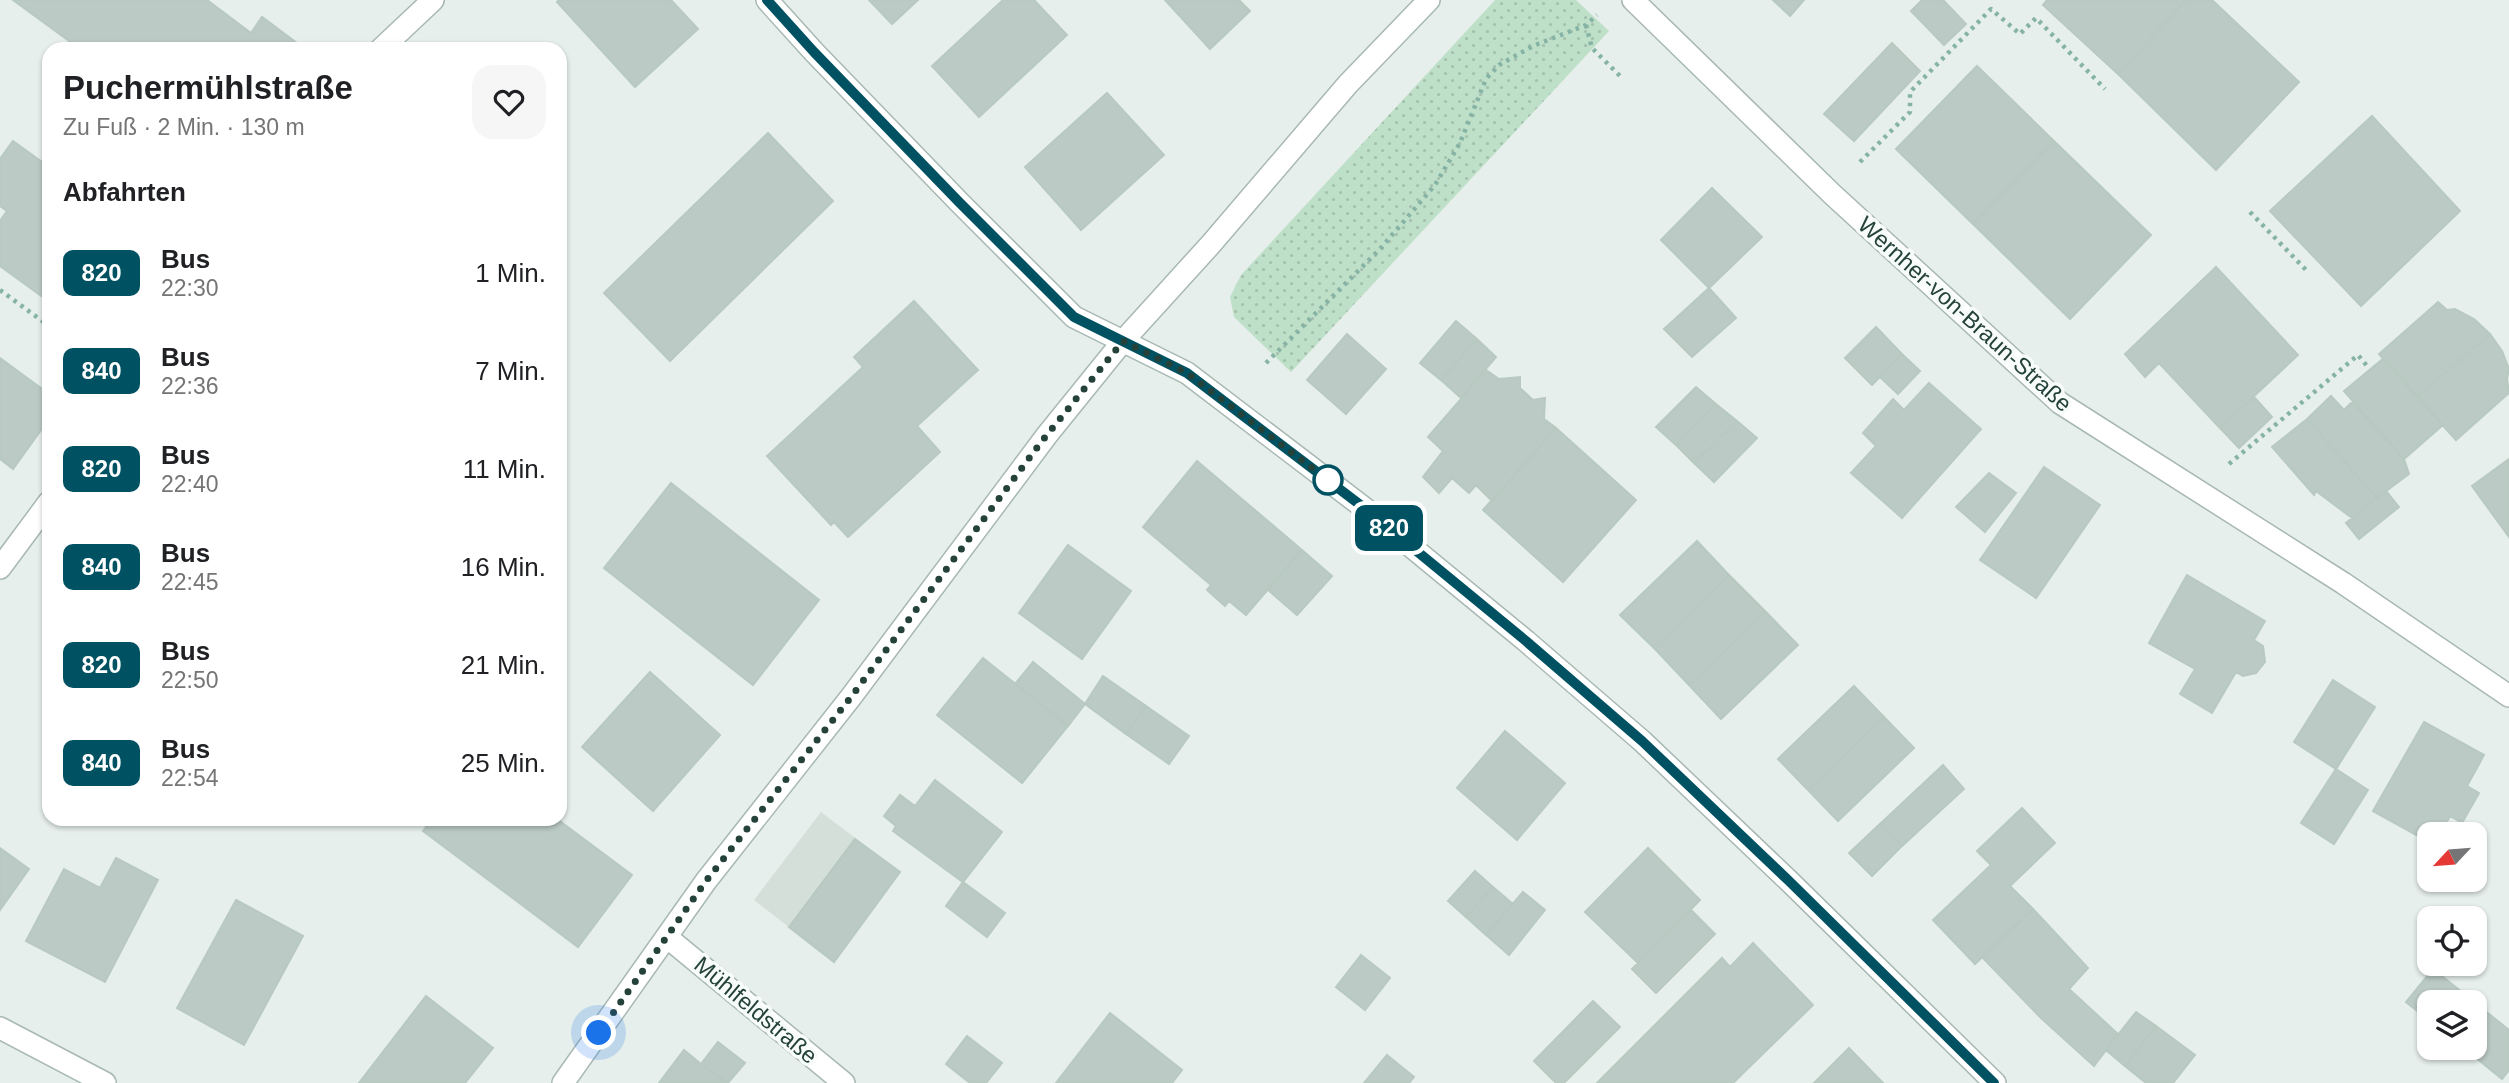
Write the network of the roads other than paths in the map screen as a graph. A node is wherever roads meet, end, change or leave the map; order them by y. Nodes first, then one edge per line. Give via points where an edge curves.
1 (433, 0) edge
2 (767, 0) edge
3 (1429, 0) edge
4 (1633, 0) edge
5 (388, 42) edge
6 (1123, 341) junction
7 (42, 511) edge
8 (0, 568) edge
9 (2509, 696) edge
10 (668, 937) junction
11 (0, 1028) edge
12 (105, 1083) edge
13 (563, 1083) edge
14 (844, 1083) edge
15 (1994, 1083) edge

1 - 5 street
2 - 6 street via 1042,288 1074,317
3 - 6 street via 1348,84
4 - 9 street, Wernher-von-Braun-Straße via 1832,194 2060,403 2343,583
6 - 10 street via 706,881
6 - 15 street via 1187,373 1363,507 1526,641 1642,741
7 - 8 street
10 - 13 street
10 - 14 street, Mühlfeldstraße
11 - 12 street

